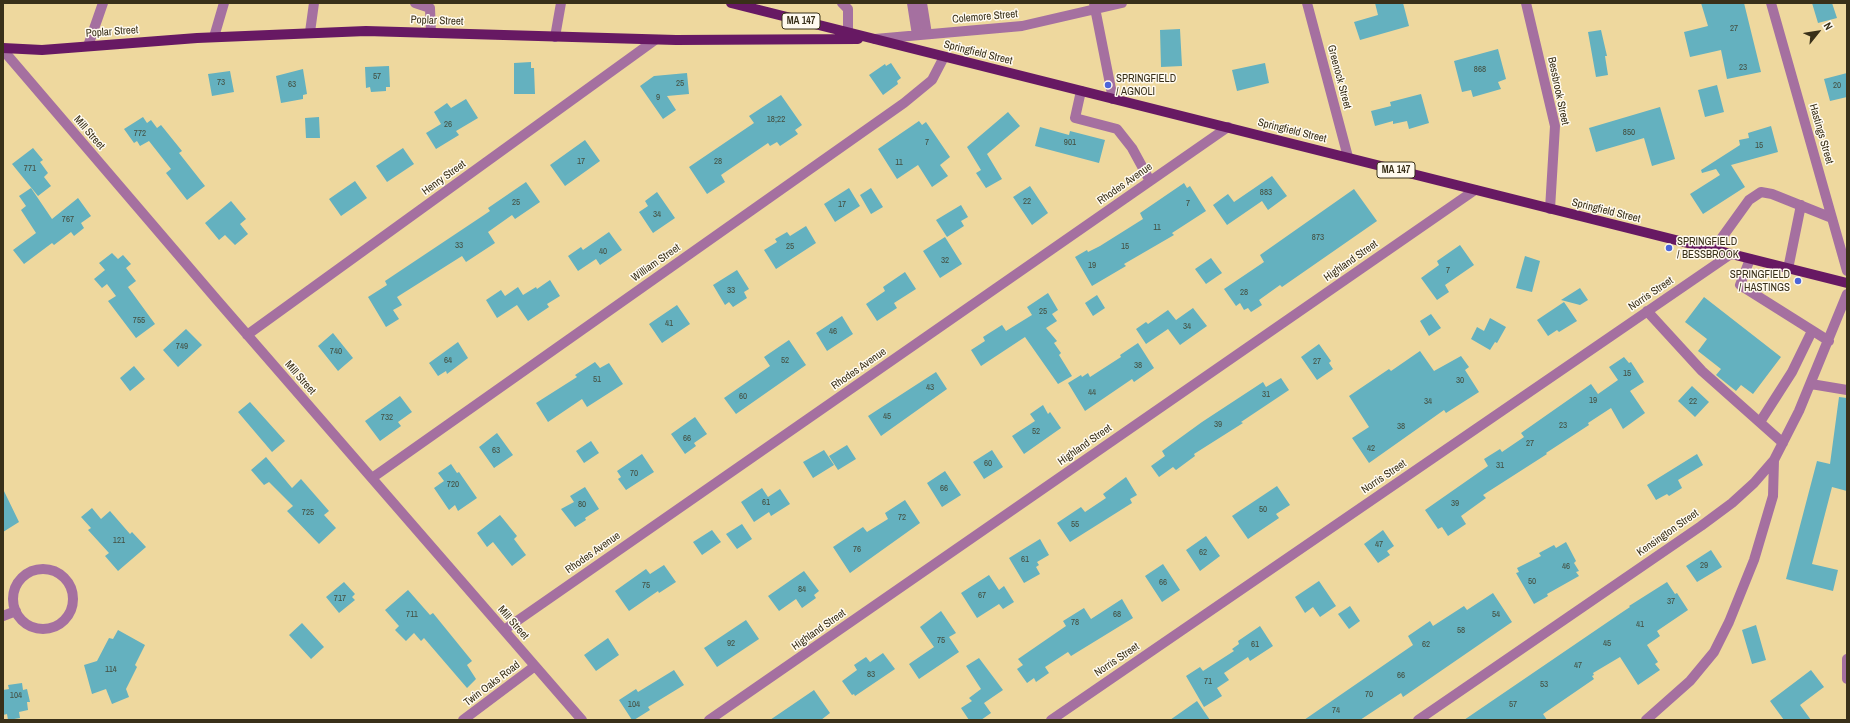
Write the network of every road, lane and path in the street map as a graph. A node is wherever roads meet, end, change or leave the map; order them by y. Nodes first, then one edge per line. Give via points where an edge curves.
1 (102, 3) edge
2 (221, 3) edge
3 (314, 3) edge
4 (415, 3) edge
5 (561, 3) edge
6 (731, 3) edge
7 (842, 3) edge
8 (912, 3) edge
9 (922, 3) edge
10 (1122, 3) edge
11 (1307, 3) edge
12 (1526, 3) edge
13 (1771, 3) edge
14 (1095, 6) edge
15 (310, 32) junction
16 (848, 32) junction
17 (431, 33) junction
18 (922, 34) junction
19 (214, 37) junction
20 (555, 37) junction
21 (871, 39) junction
22 (655, 40) junction
23 (88, 46) junction
24 (3, 49) edge
25 (944, 57) junction
26 (1081, 91) junction
27 (1113, 99) junction
28 (1228, 127) junction
29 (1348, 157) junction
30 (1150, 181) junction
31 (1475, 190) junction
32 (1801, 205) junction
33 (1550, 209) junction
34 (1832, 218) junction
35 (1713, 250) junction
36 (1731, 254) junction
37 (1750, 259) junction
38 (1788, 269) junction
39 (1847, 271) edge
40 (1847, 283) edge
41 (1847, 294) edge
42 (1647, 311) junction
43 (1812, 330) junction
44 (247, 335) junction
45 (1829, 341) junction
46 (1811, 384) junction
47 (1847, 390) edge
48 (1760, 422) junction
49 (1783, 443) junction
50 (1774, 460) junction
51 (372, 478) junction
52 (16, 611) junction
53 (3, 616) edge
54 (504, 630) junction
55 (1847, 659) edge
56 (535, 666) junction
57 (1847, 679) edge
58 (464, 720) edge
59 (582, 720) edge
60 (709, 720) edge
61 (1051, 720) edge
62 (1418, 720) edge
63 (1646, 720) edge

1 - 23 street
2 - 19 street
3 - 15 street
4 - 17 street via 430,8
5 - 20 street
6 - 16 main road, Springfield Street / MA 147
7 - 16 street via 848,9
8 - 18 street
9 - 18 street
10 - 14 street, Colemore Street
11 - 29 street, Greenock Street
12 - 33 street, Bessbrook Street via 1555,126
13 - 34 street, Hastings Street
14 - 18 street, Colemore Street via 1022,26
14 - 27 street
15 - 17 main road, Poplar Street
15 - 19 main road, Poplar Street
16 - 21 main road, Springfield Street / MA 147
17 - 20 main road, Poplar Street
18 - 21 street, Colemore Street
19 - 23 main road, Poplar Street
20 - 22 main road, Poplar Street
21 - 22 main road, Poplar Street
21 - 25 main road, Springfield Street / MA 147
22 - 44 street, Henry Street
23 - 24 main road, Poplar Street via 42,50
24 - 44 street, Mill Street
25 - 26 main road, Springfield Street / MA 147
25 - 51 street, William Street via 932,80 904,103
26 - 27 main road, Springfield Street / MA 147
26 - 30 street via 1075,118 1117,129 1132,148
27 - 28 main road, Springfield Street / MA 147
28 - 29 main road, Springfield Street / MA 147
28 - 30 street, Rhodes Avenue
29 - 31 main road, Springfield Street / MA 147
30 - 54 street, Rhodes Avenue
31 - 33 main road, Springfield Street / MA 147
31 - 60 street, Highland Street
32 - 34 street
32 - 35 street via 1760,192 1749,200
32 - 38 street
33 - 35 main road, Springfield Street / MA 147
34 - 39 street, Hastings Street
35 - 36 main road, Springfield Street / MA 147
36 - 37 main road, Springfield Street / MA 147
36 - 42 street, Norris Street
37 - 38 main road, Springfield Street / MA 147
37 - 43 street via 1740,285
38 - 40 main road, Springfield Street / MA 147
41 - 45 street, Kensington Street
42 - 48 street via 1702,371
42 - 61 street, Norris Street
43 - 45 street
43 - 48 street via 1792,372
44 - 51 street, Mill Street
45 - 46 street, Kensington Street
46 - 47 street
46 - 49 street, Kensington Street
48 - 49 street
49 - 50 street, Kensington Street
50 - 62 street, Kensington Street via 1732,503
50 - 63 street via 1773,496 1754,560 1729,622 1714,652 1690,681
51 - 54 street, Mill Street
52 - 52 street via 29,625 53,627 64,620 71,610 72,597 69,585 51,570 33,571 22,578 16,587
52 - 53 street
54 - 56 street, Mill Street
55 - 57 street
56 - 58 street, Twin Oaks Road
56 - 59 street, Mill Street

